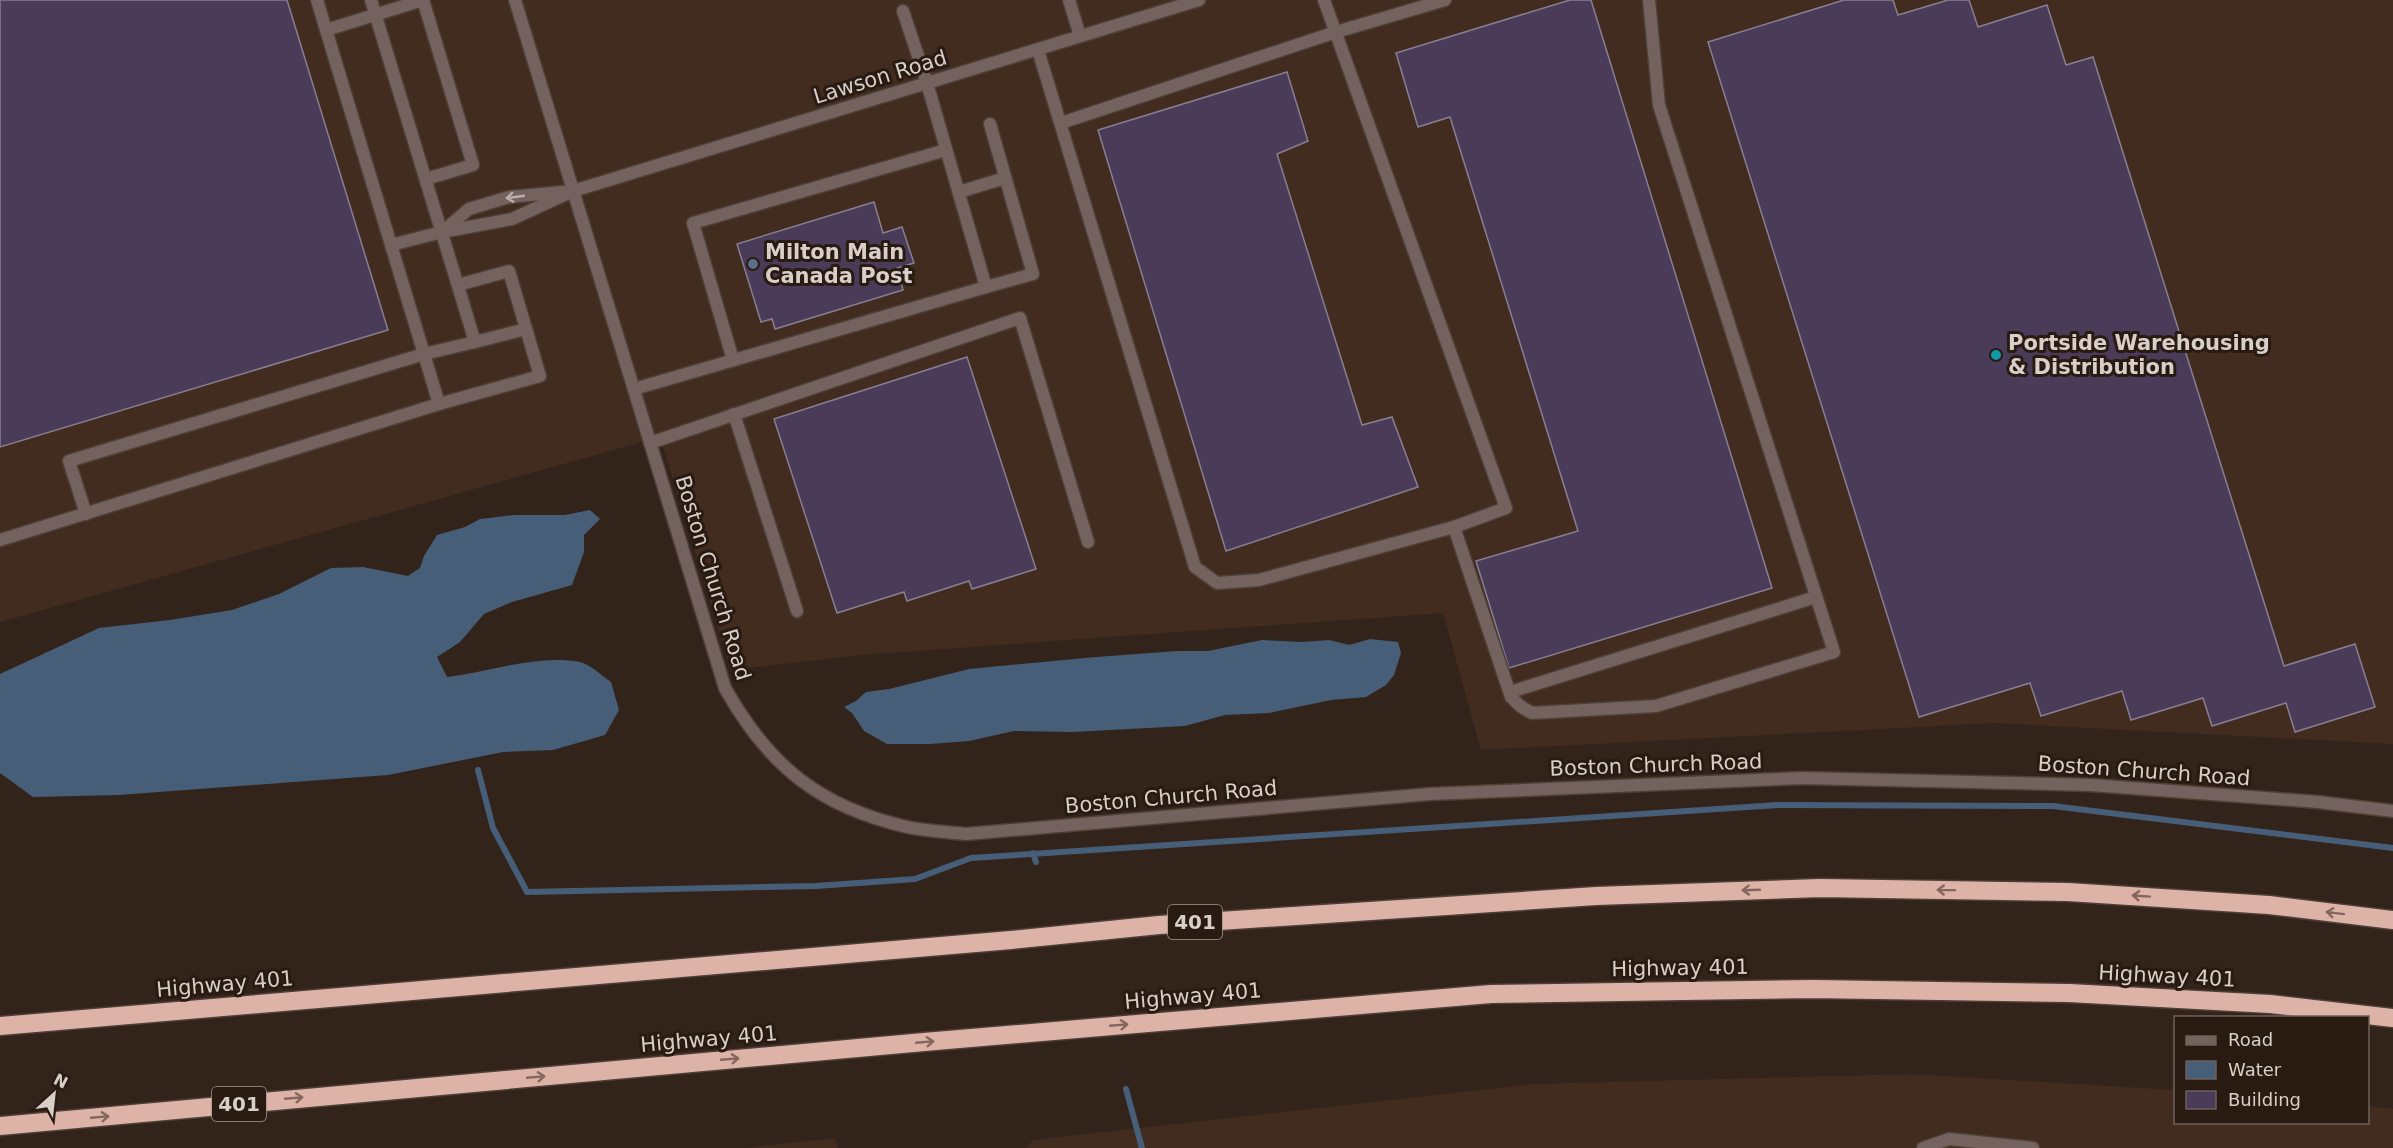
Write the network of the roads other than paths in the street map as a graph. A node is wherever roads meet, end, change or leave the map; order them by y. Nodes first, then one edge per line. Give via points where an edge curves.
1 (317, 0) edge
2 (371, 0) edge
3 (423, 0) edge
4 (515, 0) edge
5 (1069, 0) edge
6 (1199, 0) edge
7 (1324, 0) edge
8 (1445, 0) edge
9 (1649, 0) edge
10 (903, 10) dead end
11 (376, 15) junction
12 (326, 30) junction
13 (1336, 32) junction
14 (1080, 36) junction
15 (1038, 50) junction
16 (927, 83) junction
17 (1061, 123) junction
18 (990, 124) dead end
19 (946, 150) junction
20 (1005, 178) junction
21 (426, 179) junction
22 (573, 191) junction
23 (959, 192) junction
24 (442, 232) junction
25 (392, 245) junction
26 (458, 285) junction
27 (986, 287) junction
28 (526, 329) junction
29 (475, 342) junction
30 (424, 354) junction
31 (733, 360) junction
32 (634, 389) junction
33 (440, 405) junction
34 (734, 414) junction
35 (650, 442) junction
36 (86, 514) junction
37 (1454, 527) junction
38 (0, 540) edge
39 (1088, 542) dead end
40 (1816, 597) junction
41 (797, 611) dead end
42 (1510, 692) junction
43 (2393, 811) edge
44 (2393, 920) edge
45 (2393, 1018) edge
46 (0, 1026) edge
47 (0, 1126) edge
48 (1923, 1148) edge
49 (2033, 1148) edge

1 - 12 street
2 - 11 street
3 - 11 street
3 - 21 street via 473,165
4 - 22 street, Boston Church Road
5 - 14 street
6 - 14 street, Lawson Road
7 - 13 street
8 - 13 street
9 - 40 street via 1659,105
10 - 16 street
11 - 12 street
11 - 21 street
12 - 25 street
13 - 17 street
13 - 37 street via 1506,508
14 - 15 street, Lawson Road
15 - 16 street, Lawson Road
15 - 17 street
16 - 19 street
16 - 22 street, Lawson Road
17 - 37 street via 1195,567 1217,583 1259,580
18 - 20 street
19 - 23 street
19 - 31 street via 693,223
20 - 23 street
20 - 27 street via 1033,274
21 - 24 street
22 - 24 street via 512,219
22 -> 24 street via 509,197 469,209
22 - 32 street, Boston Church Road
23 - 27 street
24 - 25 street
24 - 26 street
25 - 30 street
26 - 28 street via 509,271
26 - 29 street
27 - 31 street
28 - 29 street
28 - 33 street via 540,376
29 - 30 street
30 - 33 street
30 - 36 street via 69,461
31 - 32 street
32 - 35 street, Boston Church Road
33 - 36 street
34 - 35 street
34 - 39 street via 1020,318
34 - 41 street
35 - 43 street, Boston Church Road via 725,687 743,721 789,773 822,795 865,815 908,827 966,834 1430,794 1803,778 2091,785
36 - 38 street
37 - 42 street
40 - 42 street
40 - 42 street via 1834,652 1656,706 1532,713 1520,706
44 -> 46 highway, Highway 401 / 401 via 2269,905 2068,892 1820,888 1596,896 1159,924
47 -> 45 highway, Highway 401 / 401 via 1491,994 1814,989 2069,993 2270,1004
48 - 49 street via 1949,1139

